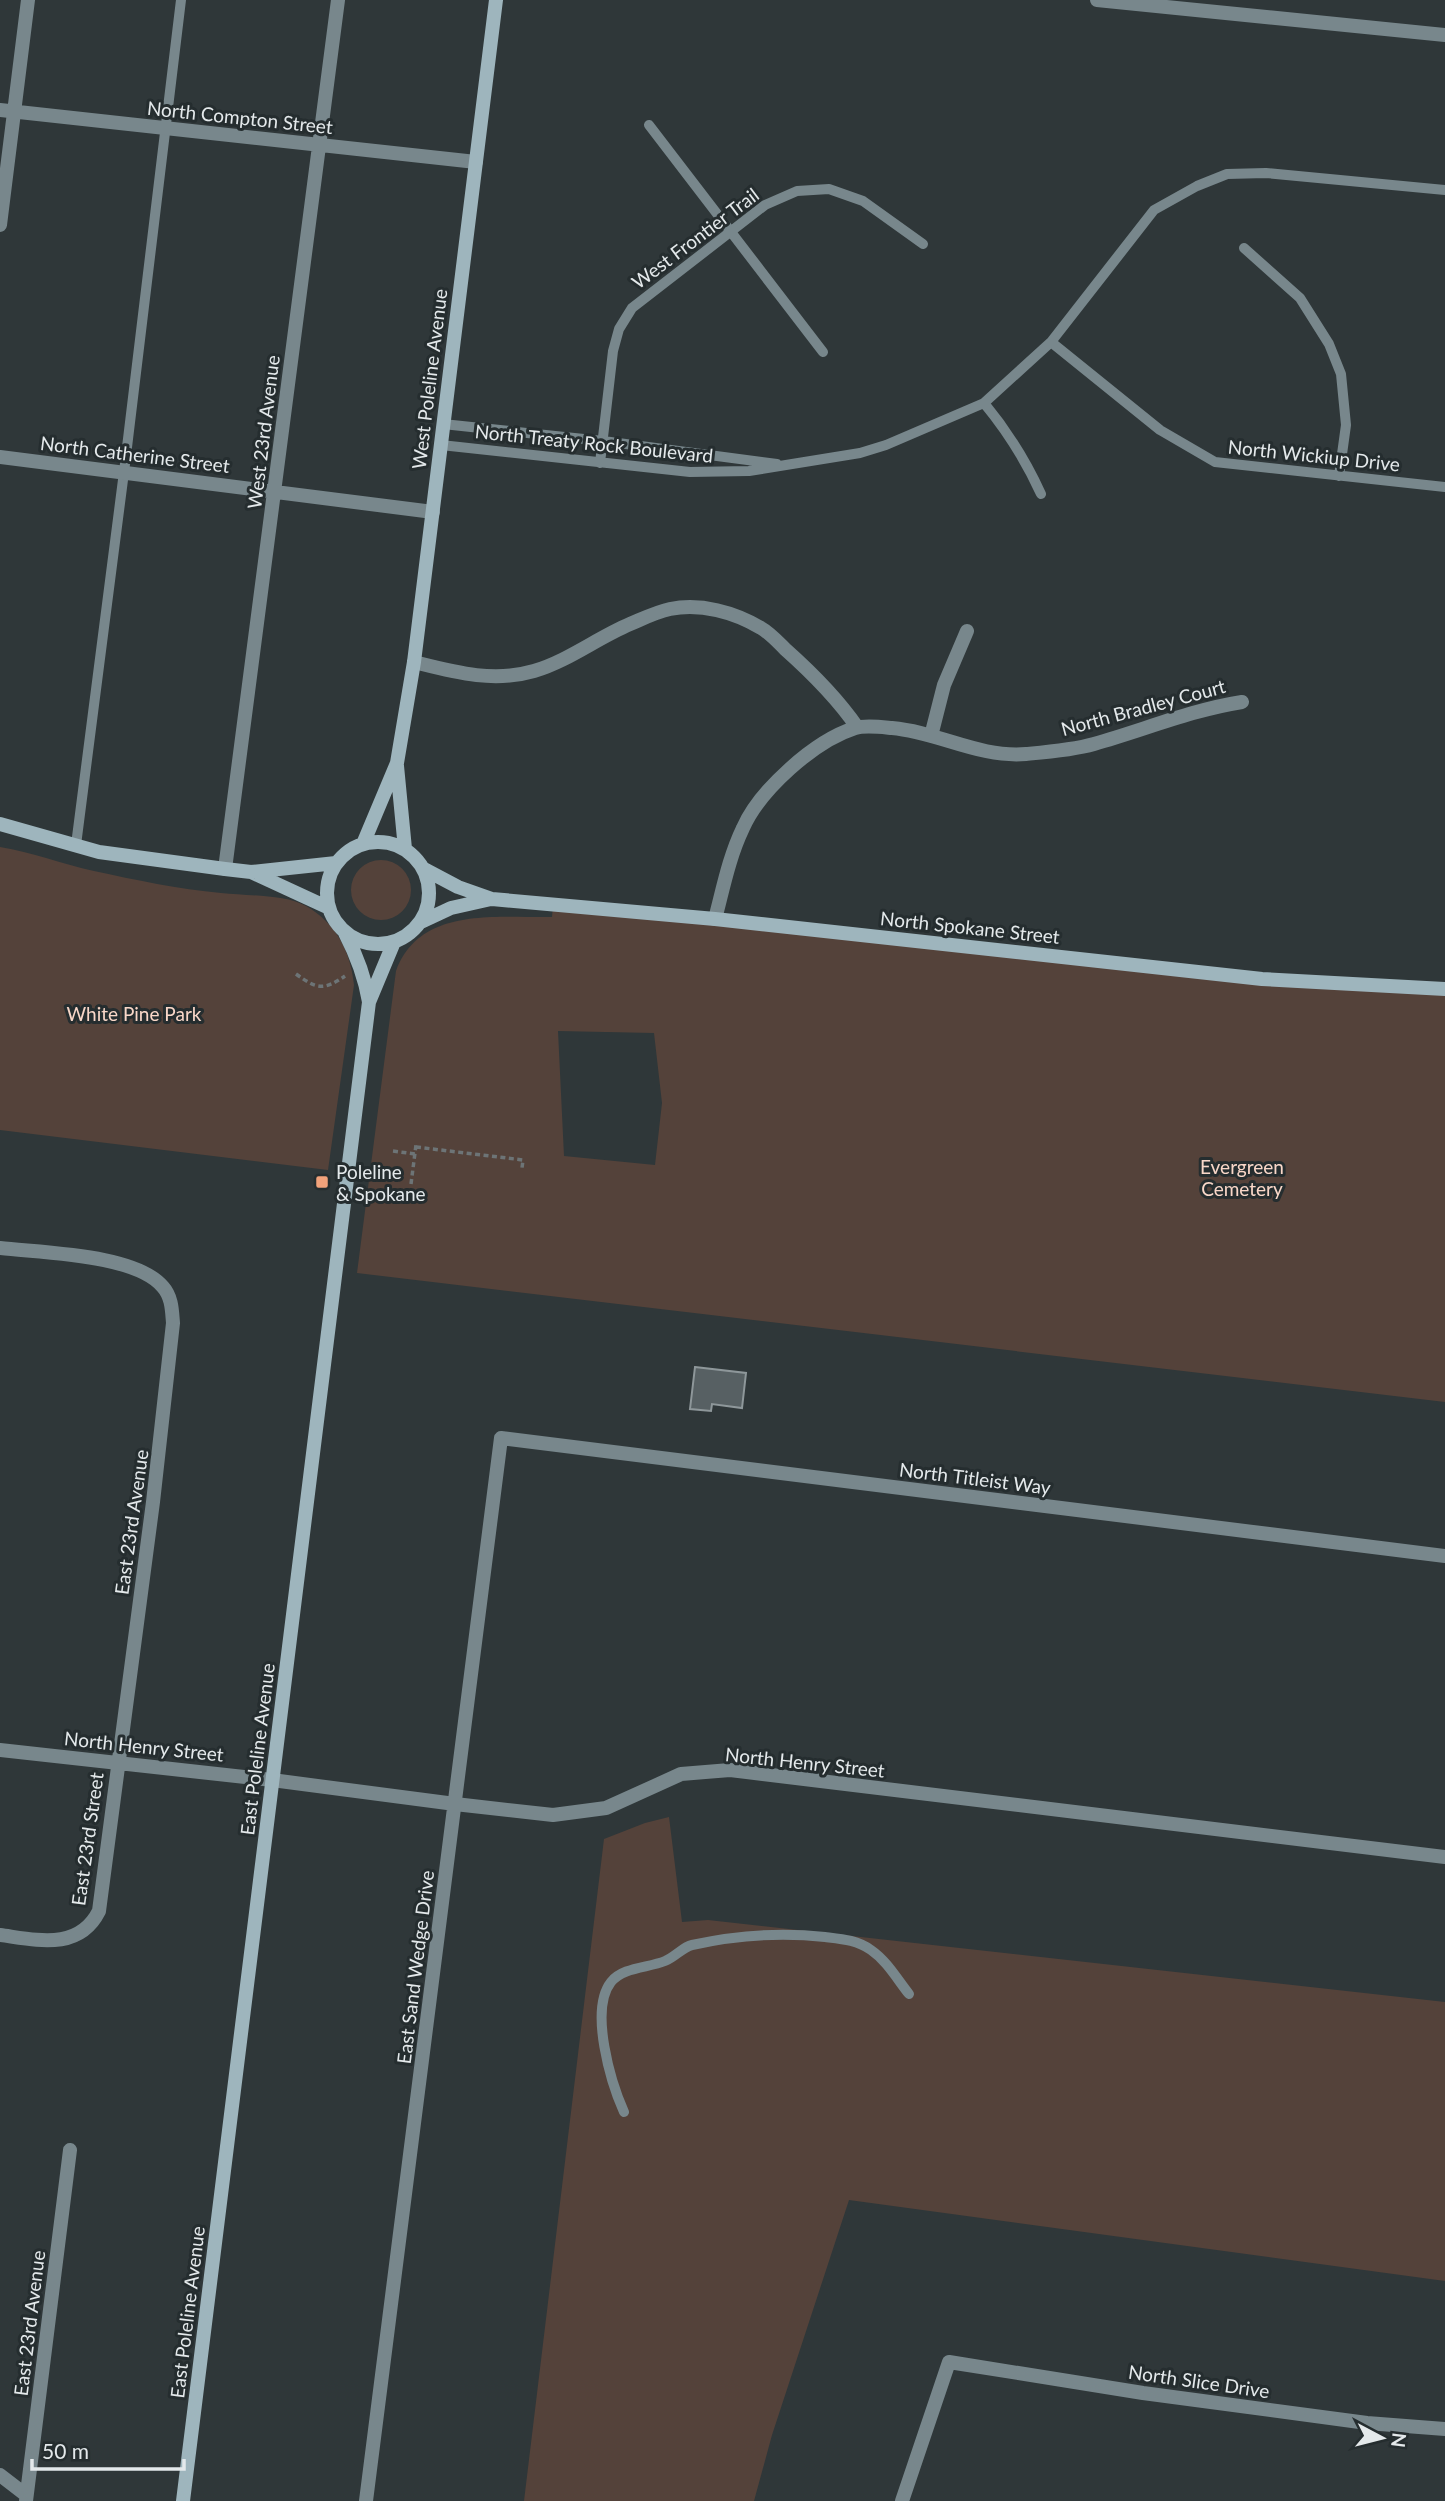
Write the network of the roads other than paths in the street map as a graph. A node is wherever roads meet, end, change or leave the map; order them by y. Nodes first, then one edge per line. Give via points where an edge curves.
1 (28, 0) edge
2 (181, 0) edge
3 (338, 0) edge
4 (496, 0) edge
5 (1097, 0) edge
6 (1445, 35) edge
7 (6, 110) edge
8 (649, 125) dead end
9 (165, 129) junction
10 (319, 143) junction
11 (476, 162) junction
12 (1445, 190) edge
13 (0, 225) edge
14 (731, 232) junction
15 (923, 244) dead end
16 (1244, 248) dead end
17 (1051, 342) junction
18 (822, 352) dead end
19 (984, 404) junction
20 (443, 424) junction
21 (603, 441) junction
22 (441, 445) junction
23 (0, 457) edge
24 (600, 463) junction
25 (784, 465) junction
26 (124, 472) junction
27 (1339, 476) junction
28 (1445, 487) edge
29 (275, 492) junction
30 (1041, 494) dead end
31 (433, 512) junction
32 (967, 631) dead end
33 (414, 662) junction
34 (1242, 702) dead end
35 (857, 727) junction
36 (931, 736) junction
37 (397, 763) junction
38 (0, 824) edge
39 (363, 844) junction
40 (76, 845) junction
41 (405, 849) junction
42 (336, 863) junction
43 (225, 869) junction
44 (424, 870) junction
45 (251, 872) junction
46 (492, 899) junction
47 (329, 908) junction
48 (715, 919) junction
49 (421, 922) junction
50 (344, 932) junction
51 (394, 942) junction
52 (1445, 989) edge
53 (369, 1002) junction
54 (0, 1248) edge
55 (501, 1438) joint
56 (1445, 1556) edge
57 (0, 1750) edge
58 (117, 1763) junction
59 (272, 1780) junction
60 (455, 1804) junction
61 (1445, 1857) edge
62 (0, 1935) edge
63 (909, 1994) dead end
64 (624, 2112) dead end
65 (70, 2150) dead end
66 (1445, 2429) edge
67 (0, 2475) edge
68 (26, 2498) edge
69 (183, 2501) edge
70 (366, 2501) edge
71 (902, 2501) edge

1 - 7 street
2 - 9 lane
3 - 10 street, West 23rd Avenue
4 - 11 main road, West Poleline Avenue
5 - 6 street
7 - 9 street, North Compton Street
7 - 13 street
8 - 14 lane
9 - 10 street, North Compton Street
9 - 26 lane
10 - 11 street, North Compton Street
10 - 29 street, West 23rd Avenue
11 - 20 main road, West Poleline Avenue
12 - 17 lane, North Treaty Rock Boulevard via 1266,173 1227,174 1154,210
14 - 15 lane, West Frontier Trail via 775,200 797,191 829,189 863,201
14 - 18 lane
14 - 21 lane, West Frontier Trail via 632,308 613,351
16 - 27 lane via 1300,298 1329,344 1340,374 1346,425
17 - 19 lane, North Treaty Rock Boulevard
17 - 27 lane, North Wickiup Drive via 1160,430 1215,462
19 - 25 lane, North Treaty Rock Boulevard via 860,453
19 - 30 lane via 1006,431
20 - 21 lane, North Treaty Rock Boulevard
20 - 22 main road, West Poleline Avenue
21 - 24 lane, West Frontier Trail
21 - 25 lane, North Treaty Rock Boulevard
22 - 24 lane, North Treaty Rock Boulevard
22 - 31 main road, West Poleline Avenue
23 - 26 street, North Catherine Street
24 - 25 lane, North Treaty Rock Boulevard via 718,473
26 - 29 street, North Catherine Street
26 - 40 lane
27 - 28 lane, North Wickiup Drive
29 - 31 street, North Catherine Street
29 - 43 street, West 23rd Avenue
31 - 33 main road, West Poleline Avenue
32 - 36 street via 944,685
33 - 35 street via 472,676 507,676 546,666 659,612 712,609 764,629 841,704
33 - 37 main road, West Poleline Avenue
34 - 36 street, North Bradley Court via 1092,745 1026,754 989,752
35 - 36 street, North Bradley Court
35 - 48 street via 797,762 754,809 732,858
37 - 39 main road, West Poleline Avenue
37 - 41 main road, West Poleline Avenue
38 - 40 main road
39 - 41 main road via 377,841
39 - 42 main road
40 - 43 main road
41 - 44 main road
42 - 45 main road
42 - 47 main road via 328,885
43 - 45 main road
44 - 46 main road, North Spokane Street
44 - 49 main road via 430,896
45 - 47 main road
46 - 48 main road, North Spokane Street
46 - 49 main road, North Spokane Street via 452,908
47 - 50 main road
48 - 52 main road, North Spokane Street via 1262,979
49 - 51 main road
50 - 51 main road via 376,945
50 - 53 main road, East Poleline Avenue via 361,967
51 - 53 main road, East Poleline Avenue
53 - 59 main road, East Poleline Avenue
54 - 58 street, East 23rd Avenue via 128,1265 163,1287 171,1303 170,1368
55 - 56 street, North Titleist Way
55 - 60 street, East Sand Wedge Drive
57 - 58 street, North Henry Street
58 - 59 street, North Henry Street
58 - 62 street, East 23rd Street via 94,1922 82,1933 60,1940
59 - 60 street, North Henry Street
59 - 69 main road, East Poleline Avenue
60 - 61 street, North Henry Street via 553,1815 576,1813 606,1808 681,1774 730,1770
60 - 70 street, East Sand Wedge Drive
63 - 64 lane via 884,1961 858,1942 765,1933 690,1945 663,1962 618,1976 606,1992 604,2038
65 - 68 street, East 23rd Avenue
66 - 71 street, North Slice Drive via 1340,2420 949,2362
67 - 68 street

